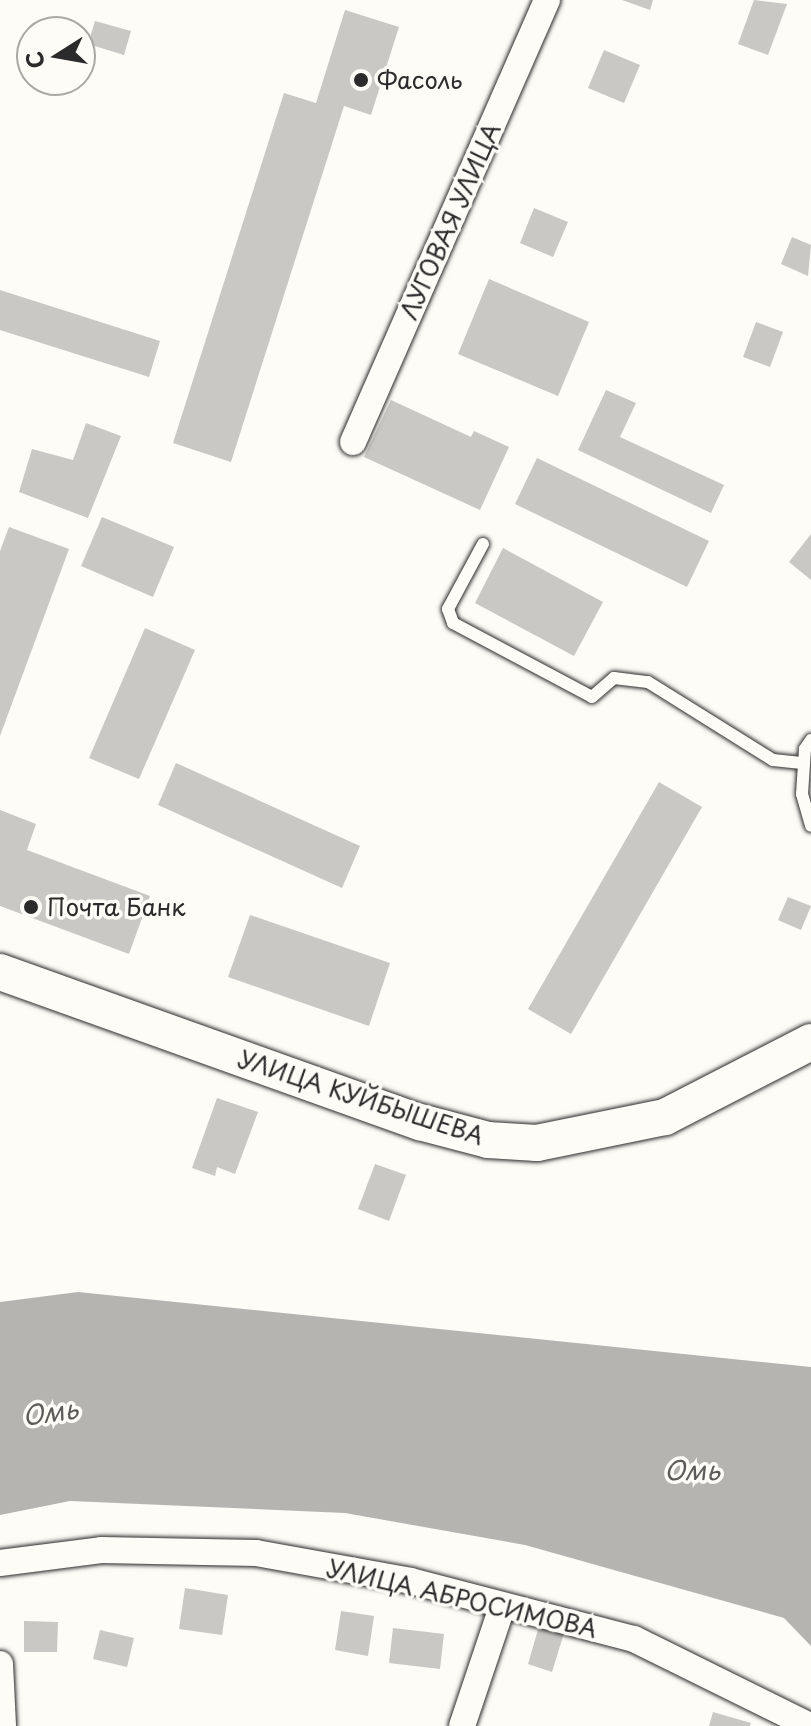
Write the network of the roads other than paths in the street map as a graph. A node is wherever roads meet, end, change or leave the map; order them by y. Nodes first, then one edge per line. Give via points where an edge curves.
1 (547, 0) edge
2 (353, 442) dead end
3 (483, 544) dead end
4 (811, 740) edge
5 (804, 763) junction
6 (811, 825) edge
7 (0, 972) edge
8 (811, 1042) edge
9 (0, 1563) edge
10 (502, 1607) junction
11 (0, 1664) edge
12 (3, 1726) edge
13 (462, 1726) edge
14 (810, 1726) edge

1 - 2 street, ЛУГОВАЯ УЛИЦА
3 - 5 lane via 448,609 453,623 592,697 614,678 648,682 773,760
4 - 5 lane
5 - 6 lane via 802,794
7 - 8 street, УЛИЦА КУЙБЫШЕВА via 420,1122 488,1140 537,1143 665,1117
9 - 10 street, УЛИЦА АБРОСИМОВА via 101,1550 256,1553 411,1581
10 - 13 street
10 - 14 street, УЛИЦА АБРОСИМОВА via 634,1639
11 - 12 street

